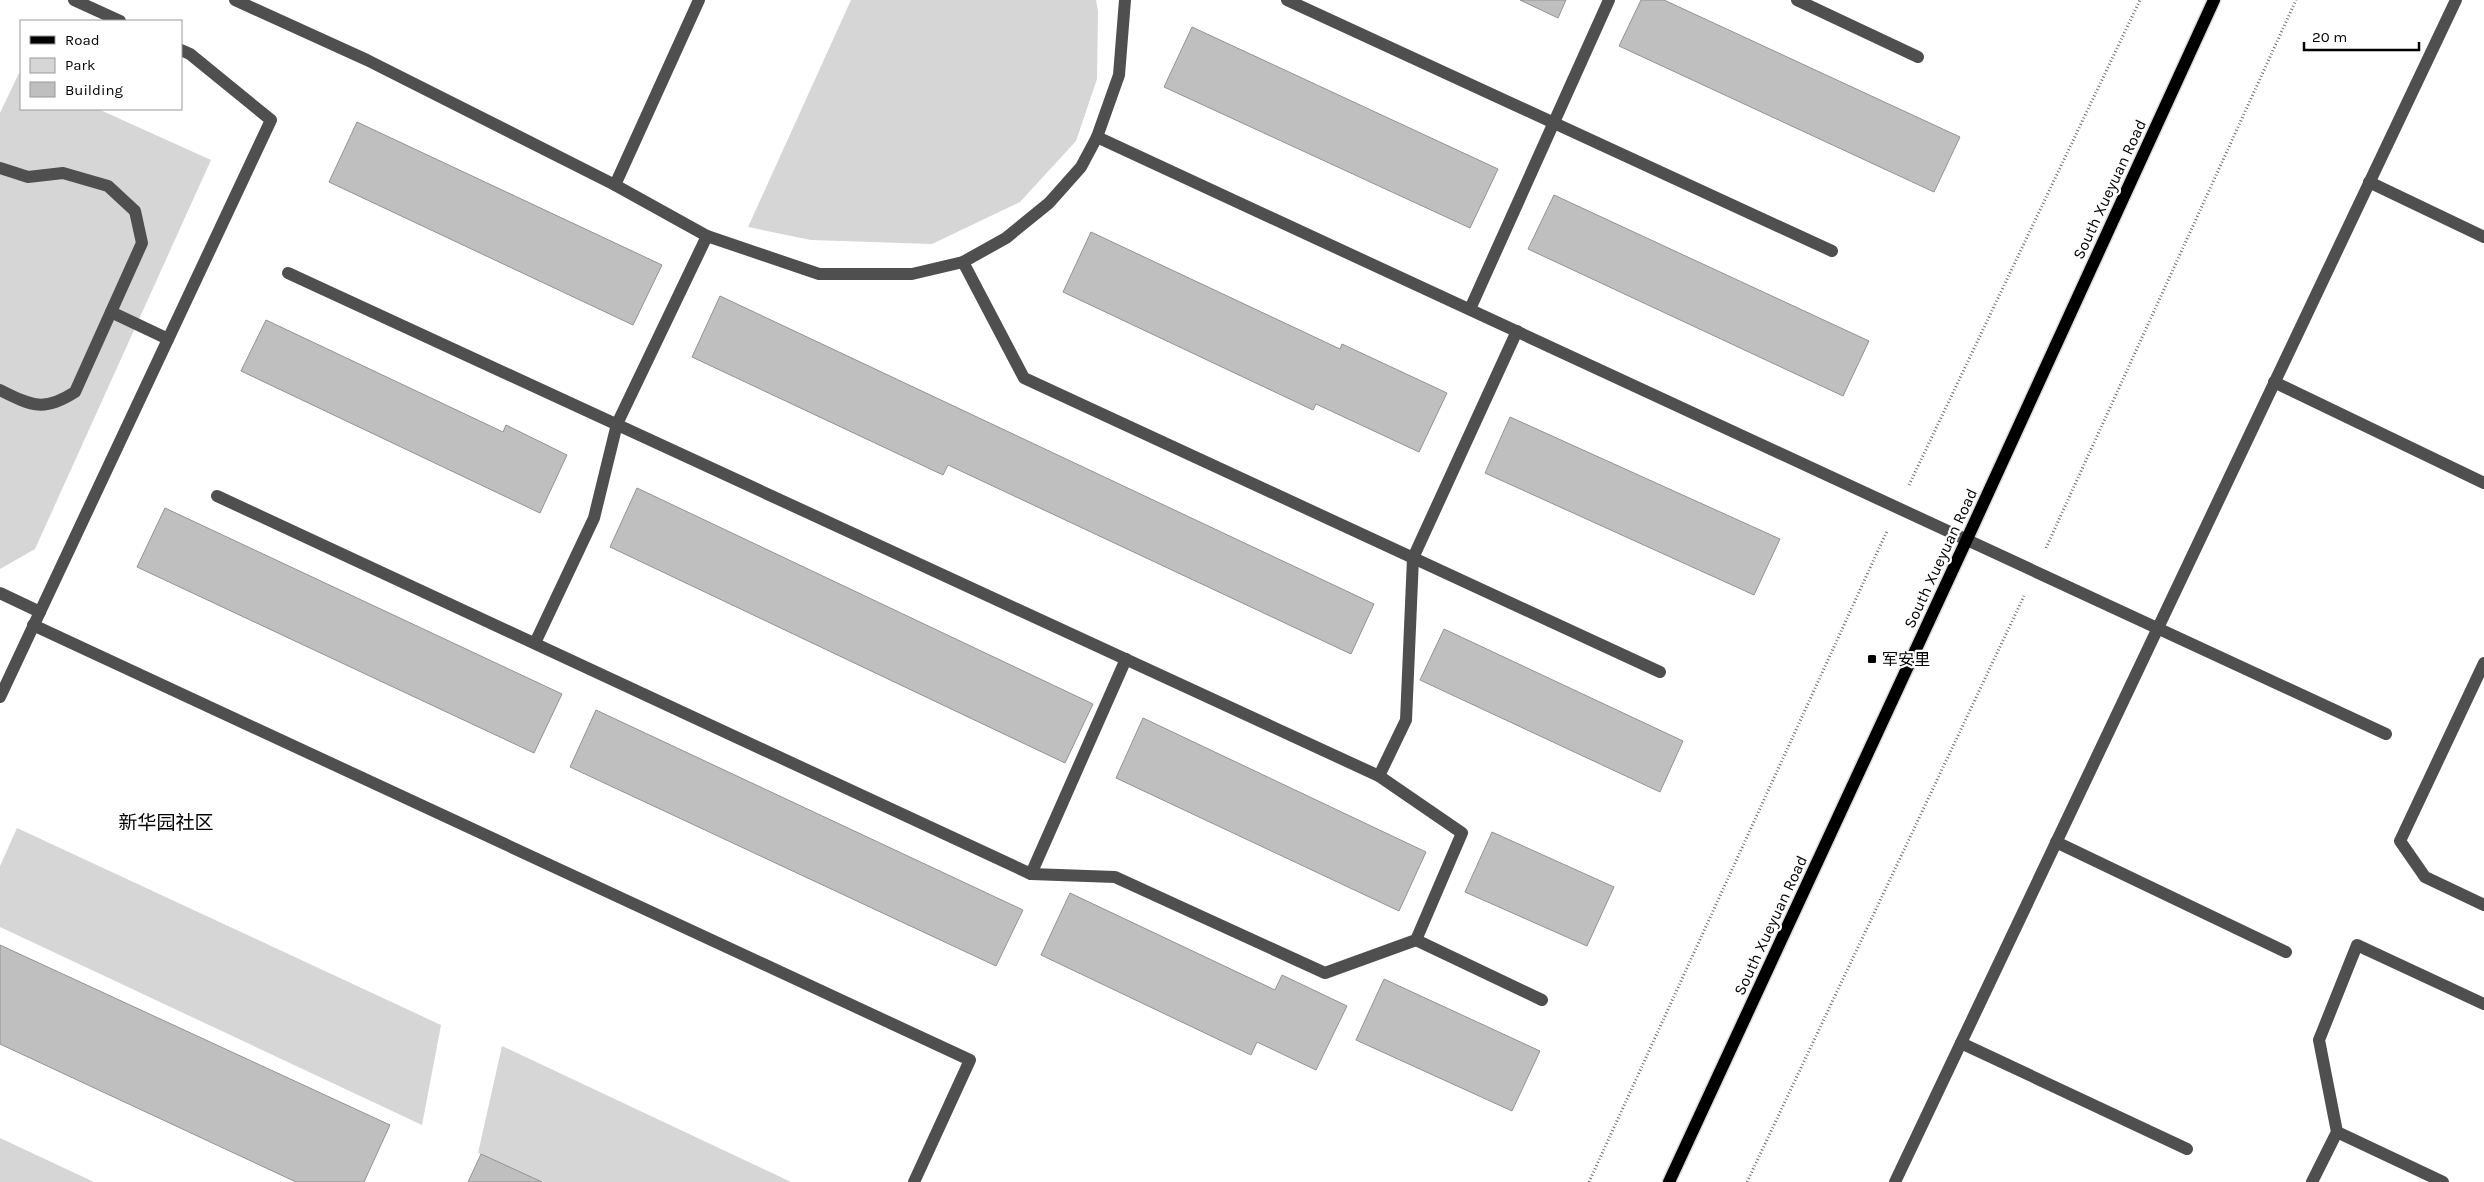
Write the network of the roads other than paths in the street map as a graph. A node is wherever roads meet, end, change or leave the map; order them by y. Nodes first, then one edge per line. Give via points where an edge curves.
1 (74, 0) edge
2 (235, 0) edge
3 (699, 0) edge
4 (1125, 0) edge
5 (1287, 0) edge
6 (1609, 0) edge
7 (1797, 0) edge
8 (2214, 0) edge
9 (2456, 0) edge
10 (118, 20) edge
11 (182, 50) edge
12 (1918, 57) dead end
13 (1554, 123) junction
14 (1097, 137) junction
15 (0, 168) edge
16 (2369, 182) junction
17 (615, 185) junction
18 (707, 236) junction
19 (2484, 237) edge
20 (1832, 251) dead end
21 (963, 262) junction
22 (288, 272) dead end
23 (1470, 309) junction
24 (111, 312) junction
25 (1517, 331) junction
26 (168, 339) junction
27 (2274, 382) junction
28 (0, 390) edge
29 (617, 424) junction
30 (2484, 483) edge
31 (217, 496) dead end
32 (1967, 539) junction
33 (1413, 558) junction
34 (0, 593) edge
35 (40, 612) junction
36 (34, 625) junction
37 (2157, 627) junction
38 (535, 642) junction
39 (1126, 659) junction
40 (2483, 668) edge
41 (1660, 672) dead end
42 (0, 697) edge
43 (2386, 734) dead end
44 (1379, 776) junction
45 (2056, 842) junction
46 (1031, 874) junction
47 (2484, 905) edge
48 (1416, 940) junction
49 (2286, 952) dead end
50 (1542, 1000) dead end
51 (2484, 1004) edge
52 (1961, 1043) junction
53 (2337, 1132) junction
54 (2187, 1150) dead end
55 (914, 1182) edge
56 (1669, 1182) edge
57 (1895, 1182) edge
58 (2312, 1182) edge
59 (2443, 1182) edge

1 - 10 street
2 - 17 street via 367,60
3 - 17 street
4 - 14 street via 1119,75
5 - 13 street
6 - 13 street
7 - 12 street
8 - 32 main road, South Xueyuan Road
9 - 16 street
11 - 26 street via 271,120
13 - 20 street
13 - 23 street
14 - 21 street via 1081,167 1049,204 1006,238
14 - 23 street
15 - 24 street via 28,177 63,173 108,186 135,211 142,243
16 - 19 street
16 - 27 street
17 - 18 street
18 - 21 street via 819,274 912,274
18 - 29 street
21 - 33 street via 1024,378
22 - 29 street
23 - 25 street
24 - 26 street
24 - 28 street via 76,392 56,404 28,404
25 - 32 street
25 - 33 street
26 - 35 street
27 - 30 street
27 - 37 street
29 - 38 street via 594,518
29 - 39 street
31 - 38 street
32 - 37 street
32 - 56 main road, South Xueyuan Road
33 - 41 street
33 - 44 street via 1406,720
34 - 35 street
35 - 36 street
36 - 42 street
36 - 55 street via 970,1060
37 - 43 street
37 - 45 street
38 - 46 street
39 - 44 street
39 - 46 street
40 - 47 street via 2400,841 2425,877
44 - 48 street via 1462,833
45 - 49 street
45 - 52 street
46 - 48 street via 1115,877 1324,973
48 - 50 street
51 - 53 street via 2357,945 2319,1040
52 - 54 street
52 - 57 street
53 - 58 street
53 - 59 street

